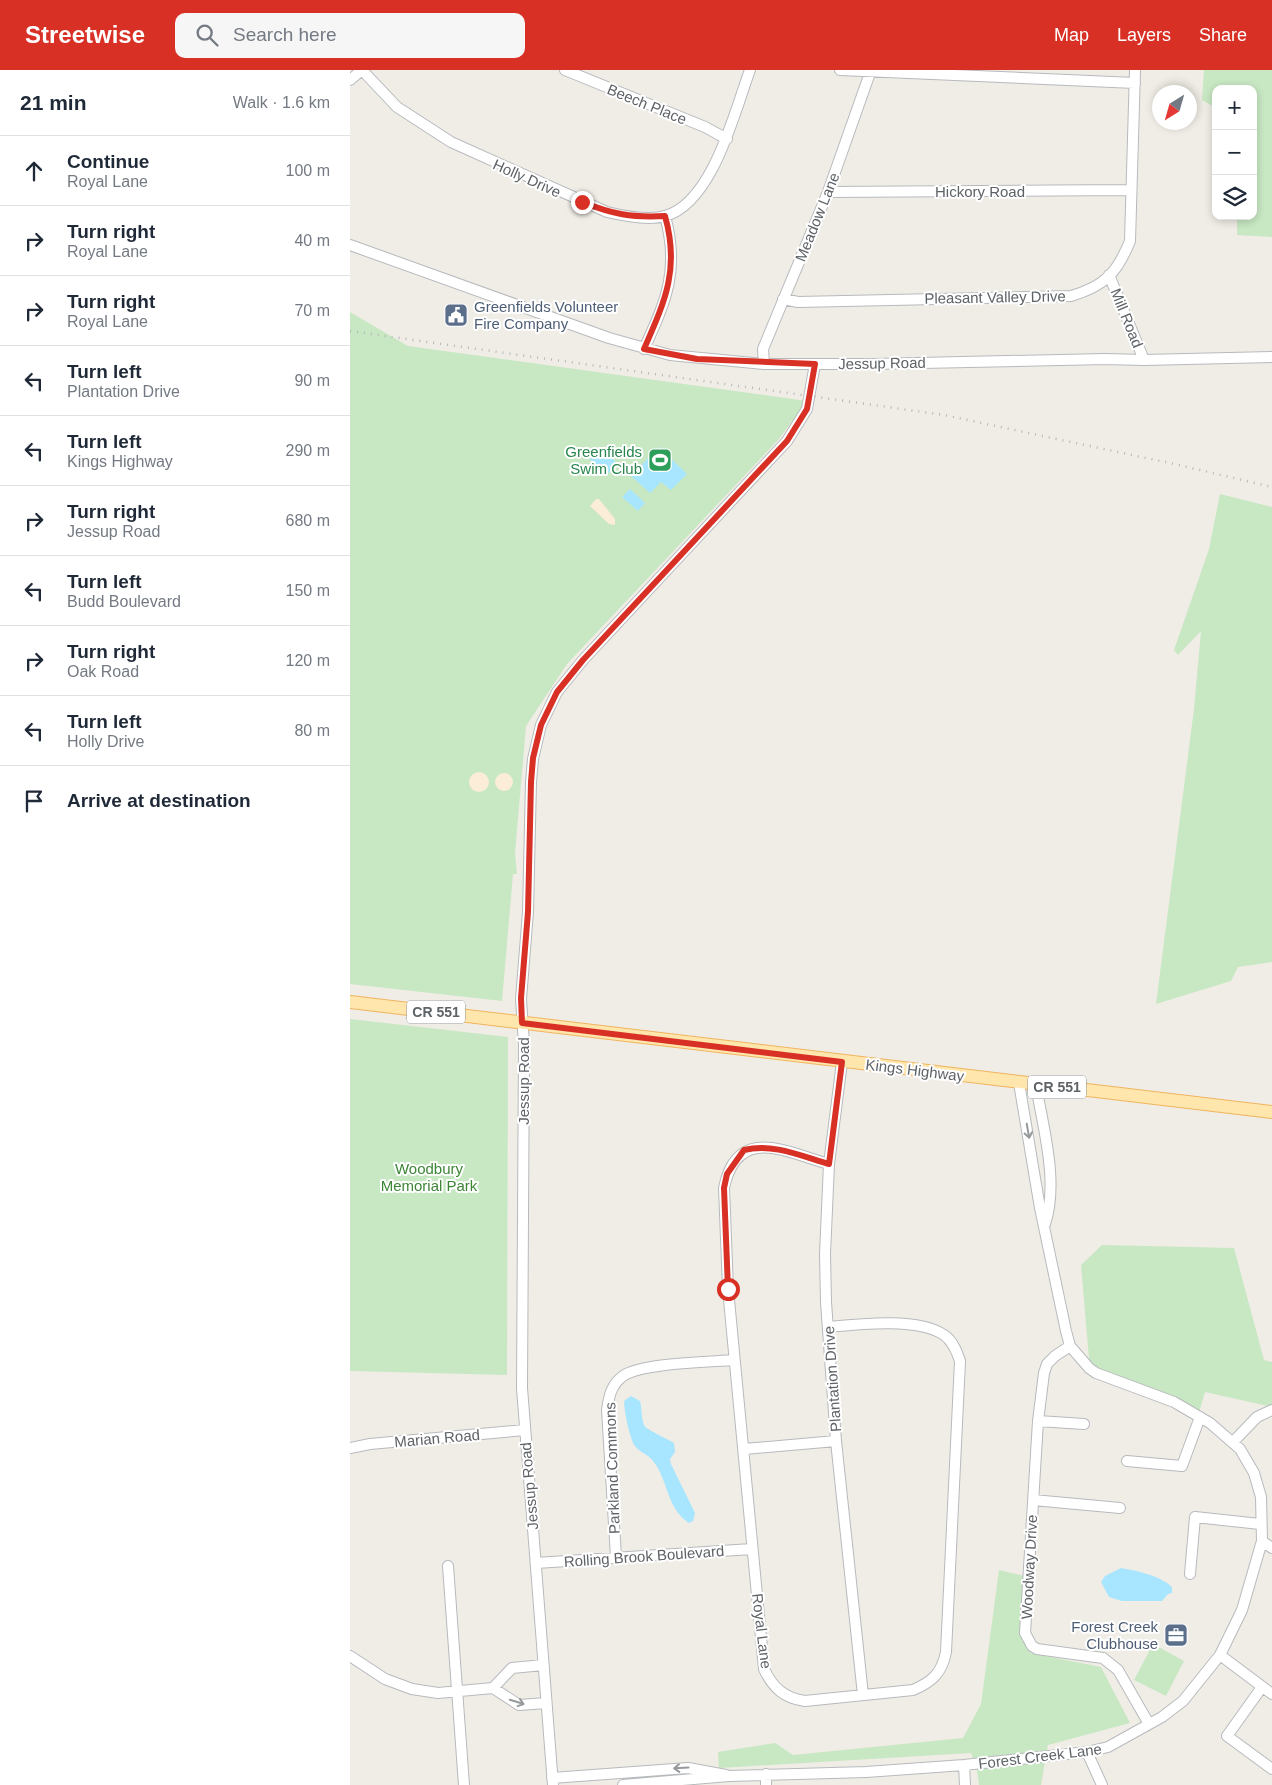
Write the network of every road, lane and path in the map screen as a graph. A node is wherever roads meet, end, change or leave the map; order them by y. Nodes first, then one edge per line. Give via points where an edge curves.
1 (362, 70) edge
2 (565, 70) edge
3 (750, 70) edge
4 (840, 70) edge
5 (1135, 70) edge
6 (871, 71) edge
7 (350, 80) edge
8 (1135, 83) junction
9 (727, 139) junction
10 (1131, 190) junction
11 (828, 192) junction
12 (665, 216) junction
13 (350, 245) edge
14 (1109, 275) junction
15 (783, 299) junction
16 (644, 349) junction
17 (1272, 357) edge
18 (1144, 360) junction
19 (764, 364) junction
20 (815, 364) junction
21 (350, 1002) edge
22 (522, 1023) junction
23 (842, 1062) junction
24 (1020, 1083) junction
25 (1036, 1085) junction
26 (1272, 1112) edge
27 (829, 1164) junction
28 (1045, 1224) junction
29 (828, 1327) junction
30 (1070, 1346) junction
31 (734, 1360) junction
32 (1272, 1410) edge
33 (1200, 1417) junction
34 (1038, 1421) junction
35 (1084, 1424) dead end
36 (525, 1430) junction
37 (836, 1441) junction
38 (1233, 1442) junction
39 (350, 1448) edge
40 (744, 1449) junction
41 (1126, 1461) dead end
42 (1033, 1500) junction
43 (1120, 1508) dead end
44 (1260, 1524) junction
45 (1262, 1541) junction
46 (1272, 1548) edge
47 (752, 1549) junction
48 (616, 1557) junction
49 (536, 1563) junction
50 (448, 1566) dead end
51 (1190, 1574) dead end
52 (1220, 1655) junction
53 (352, 1660) edge
54 (543, 1665) junction
55 (1262, 1687) junction
56 (493, 1688) junction
57 (456, 1692) junction
58 (1272, 1694) edge
59 (863, 1695) junction
60 (546, 1703) junction
61 (1149, 1724) junction
62 (1087, 1752) junction
63 (964, 1765) junction
64 (1272, 1769) edge
65 (766, 1774) junction
66 (729, 1776) junction
67 (552, 1782) edge
68 (464, 1785) edge
69 (624, 1785) edge
70 (766, 1785) edge
71 (966, 1785) edge
72 (1102, 1785) edge

1 - 7 street
1 - 12 street, Holly Drive via 397,106 451,142 608,212 626,216
2 - 9 street, Beech Place
3 - 9 street
4 - 6 street
5 - 8 street, Pleasant Valley Drive
6 - 8 street
6 - 11 street, Meadow Lane
8 - 10 street, Pleasant Valley Drive
9 - 12 street via 697,192 682,207
10 - 11 street, Hickory Road
10 - 14 street, Pleasant Valley Drive via 1130,241 1121,263
11 - 15 street, Meadow Lane
12 - 16 street via 672,241 671,278
13 - 16 street
14 - 15 street, Pleasant Valley Drive via 1095,287 1071,296 798,302
14 - 18 street, Mill Road
15 - 19 street, Meadow Lane via 763,349
16 - 19 street via 697,359
17 - 18 street, Jessup Road
18 - 20 street, Jessup Road
19 - 20 street
20 - 22 street, Jessup Road via 807,409 787,441 583,660 557,692 541,725 531,782
21 - 22 main road, Kings Highway / CR 551
22 - 23 main road, Kings Highway / CR 551
22 - 36 street, Jessup Road via 520,1329
23 - 24 main road, Kings Highway / CR 551
23 - 27 street, Plantation Drive
24 - 25 main road, Kings Highway / CR 551
24 -> 28 street, Forest Creek Lane
25 - 26 main road, Kings Highway / CR 551
25 - 28 street, Forest Creek Lane via 1052,1189
27 - 29 street, Plantation Drive
27 - 31 street, Royal Lane via 771,1148 755,1148 744,1150 727,1174 724,1188
28 - 30 street, Forest Creek Lane
29 - 37 street, Plantation Drive
29 - 59 street, Royal Lane via 864,1324 919,1326 945,1335 955,1346 960,1361 944,1664 928,1684 913,1690
30 - 33 street, Forest Creek Lane via 1096,1373 1174,1402
30 - 34 street, Woodway Drive via 1047,1364
31 - 40 street, Royal Lane
31 - 48 street, Parkland Commons via 654,1367 625,1375 615,1383 607,1410
32 - 38 street via 1258,1417
33 - 38 street, Forest Creek Lane
33 - 41 street via 1182,1466
34 - 35 street
34 - 42 street, Woodway Drive
36 - 39 street, Marian Road
36 - 49 street, Jessup Road
37 - 40 street
37 - 59 street, Plantation Drive
38 - 44 street, Forest Creek Lane via 1254,1472 1261,1497
40 - 47 street, Royal Lane
42 - 43 street
42 - 61 street, Woodway Drive via 1025,1634 1037,1650 1103,1658 1118,1670
44 - 45 street, Forest Creek Lane
44 - 51 street via 1195,1517
45 - 46 street
45 - 52 street, Forest Creek Lane via 1242,1610
47 - 48 street, Rolling Brook Boulevard
47 - 59 street, Royal Lane via 764,1669 770,1682 793,1699 805,1701
48 - 49 street, Rolling Brook Boulevard
49 - 54 street, Jessup Road
50 - 57 street
52 - 55 street
52 - 61 street, Forest Creek Lane via 1183,1701
53 - 57 street via 385,1679 412,1689
54 - 56 street via 512,1668
54 - 60 street, Jessup Road
55 - 58 street
55 - 64 street via 1227,1736
56 - 57 street
56 -> 60 street via 519,1705
57 - 68 street
60 - 67 street, Jessup Road
61 - 62 street, Forest Creek Lane via 1108,1747
62 - 63 street, Forest Creek Lane
62 - 72 street
63 - 65 street, Forest Creek Lane via 866,1772
63 - 71 street
65 - 66 street, Forest Creek Lane
65 - 70 street
66 -> 67 street, Forest Creek Lane via 688,1768
66 - 69 street, Forest Creek Lane

